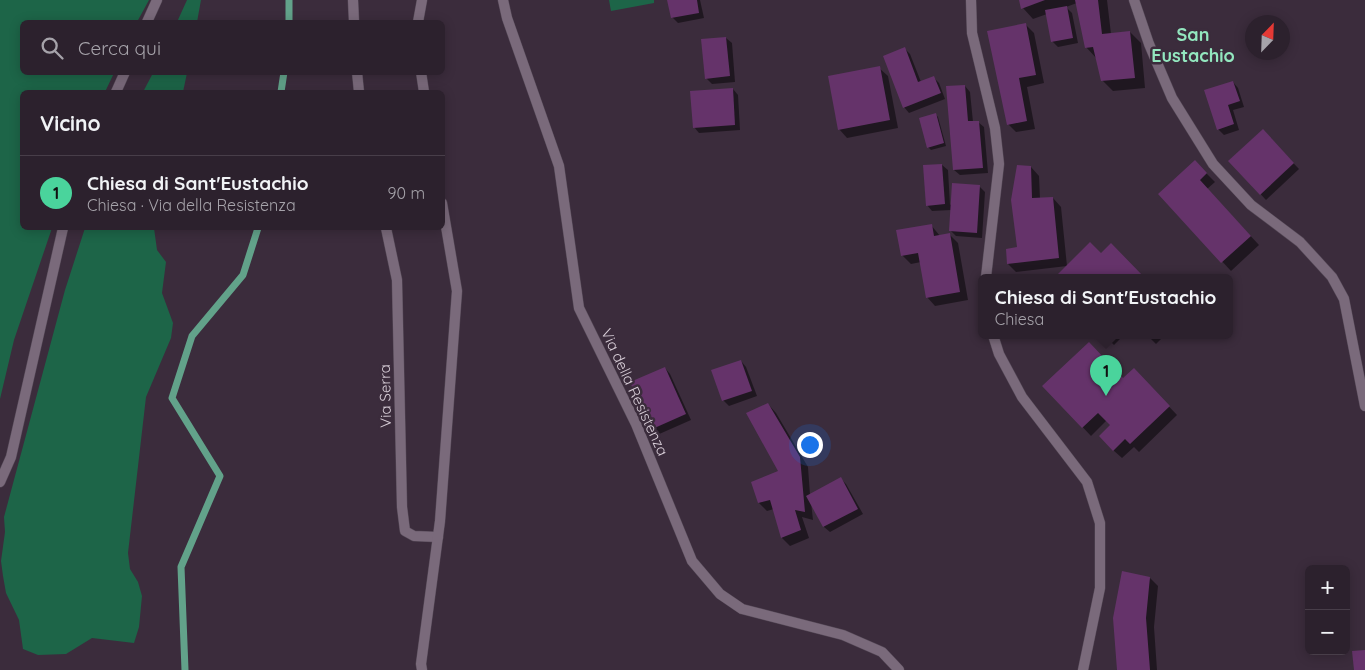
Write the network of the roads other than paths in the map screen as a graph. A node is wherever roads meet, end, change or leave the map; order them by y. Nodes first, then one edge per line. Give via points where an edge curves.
1 (157, 0) edge
2 (354, 0) edge
3 (422, 0) edge
4 (504, 0) edge
5 (971, 0) edge
6 (1134, 0) edge
7 (148, 20) edge
8 (354, 20) edge
9 (418, 20) edge
10 (124, 75) edge
11 (357, 75) edge
12 (421, 75) edge
13 (117, 90) edge
14 (359, 90) edge
15 (424, 90) edge
16 (445, 221) edge
17 (63, 230) edge
18 (386, 230) edge
19 (986, 274) edge
20 (994, 339) edge
21 (1365, 406) edge
22 (0, 482) edge
23 (438, 537) junction
24 (422, 670) edge
25 (899, 670) edge
26 (1083, 670) edge

1 - 7 street
2 - 8 street
3 - 9 street
4 - 25 street, Via della Resistenza via 507,18 559,166 579,308 636,424 692,561 720,594 742,608 842,634 882,652
5 - 19 street via 972,33 999,164
6 - 21 street via 1148,44 1172,98 1213,164 1251,204 1300,242 1332,277 1344,299
10 - 13 street
11 - 14 street
12 - 15 street
16 - 23 street via 457,291
17 - 22 street via 11,456
18 - 23 street, Via Serra via 397,280 405,530 414,536
20 - 26 street via 998,354 1022,397 1087,482 1100,523 1100,588
23 - 24 street

